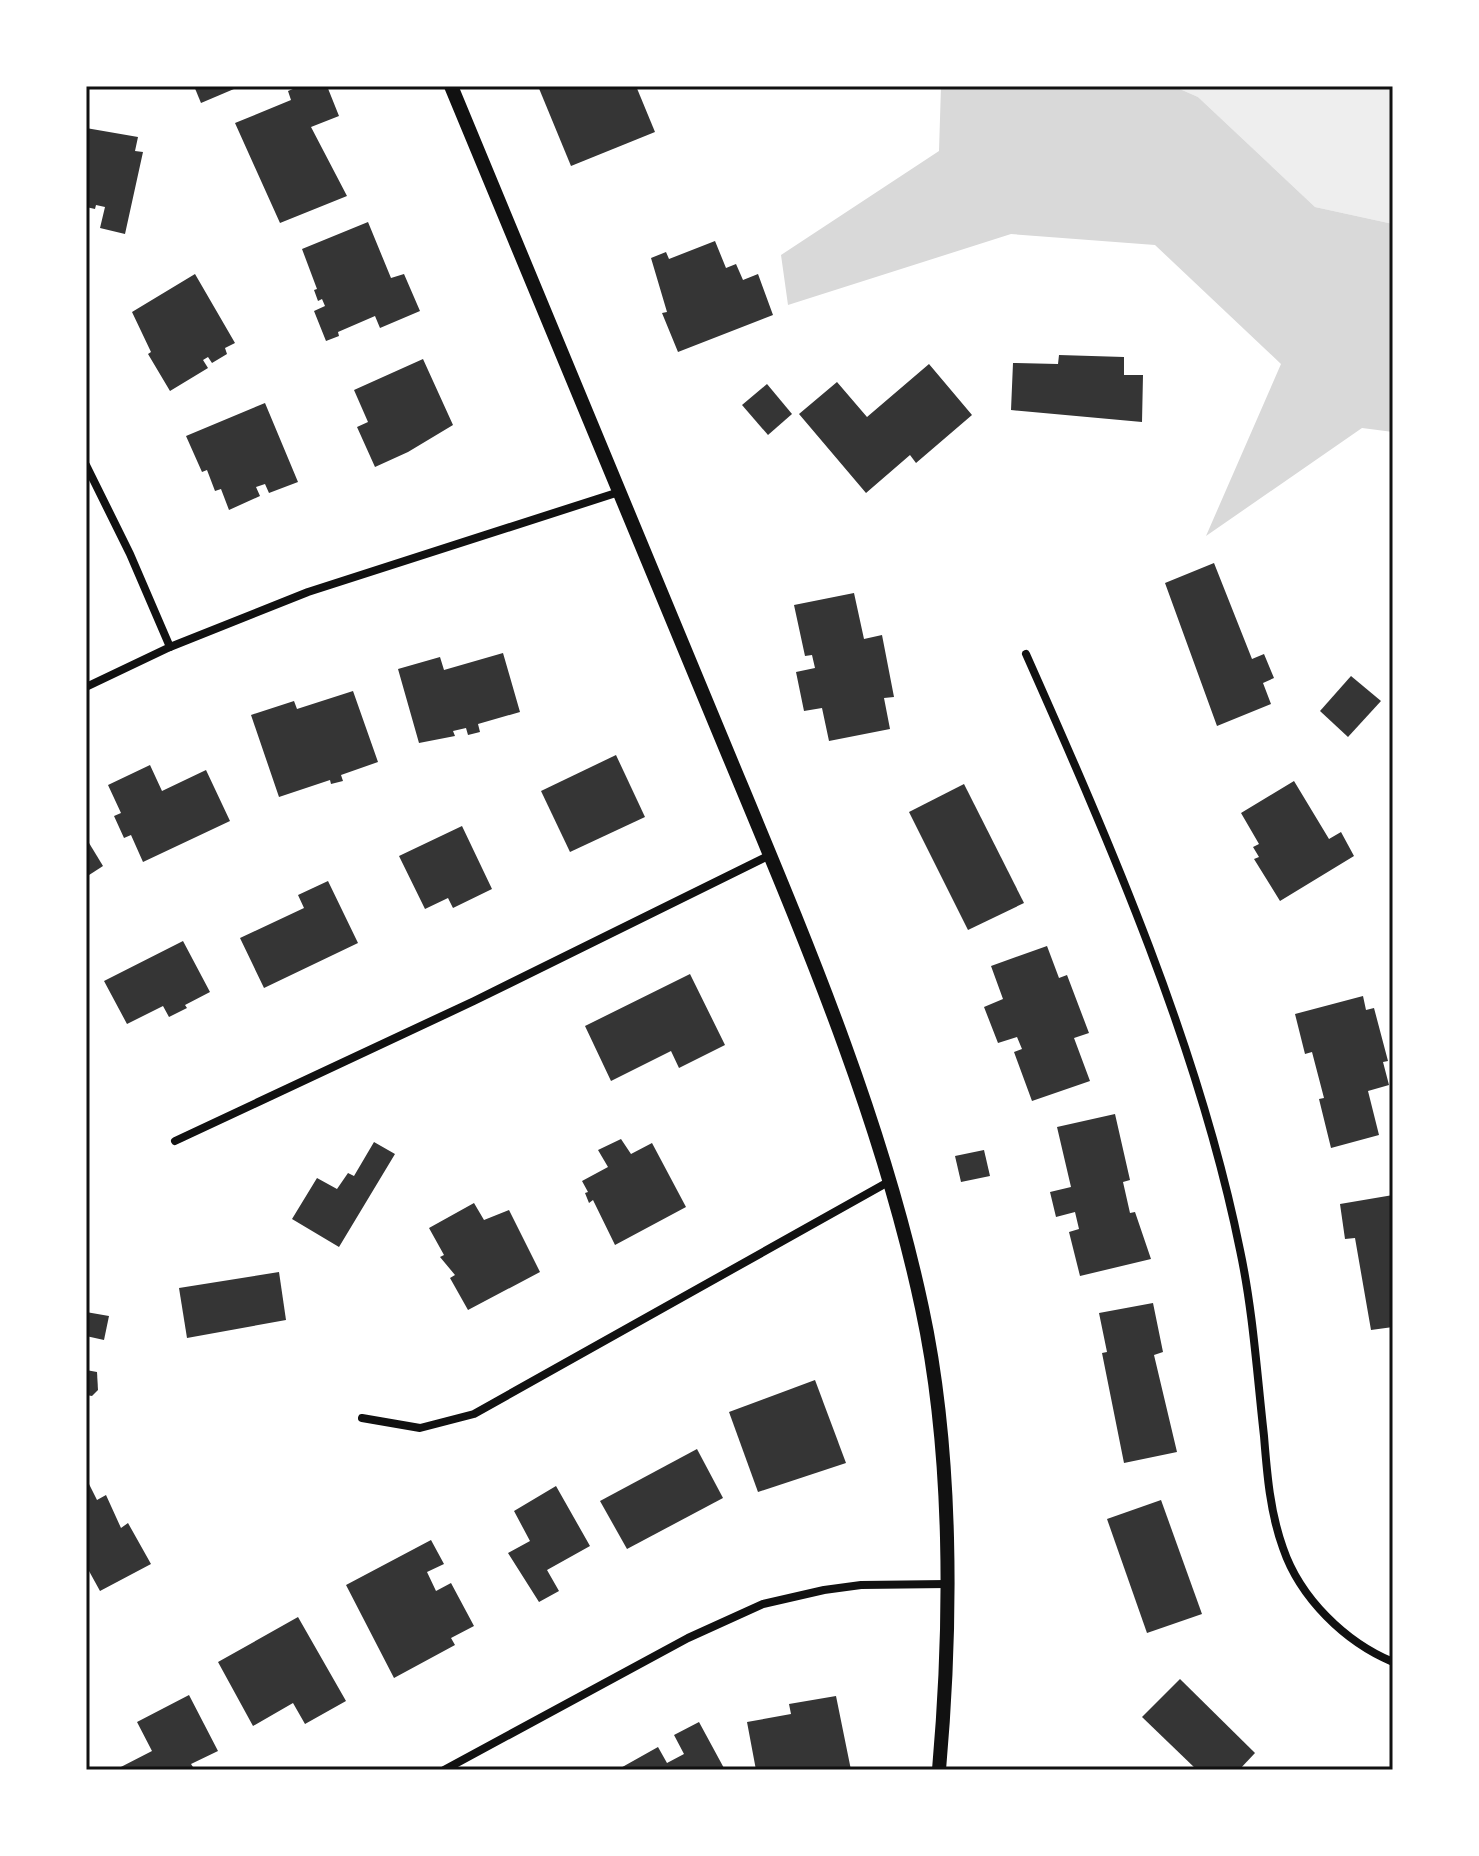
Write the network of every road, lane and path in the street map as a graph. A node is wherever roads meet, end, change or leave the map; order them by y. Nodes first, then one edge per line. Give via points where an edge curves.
1 (451, 86) edge
2 (86, 465) edge
3 (619, 492) junction
4 (170, 647) junction
5 (1026, 654) dead end
6 (86, 687) edge
7 (770, 855) junction
8 (175, 1141) dead end
9 (891, 1180) junction
10 (362, 1418) dead end
11 (947, 1584) junction
12 (1393, 1662) edge
13 (444, 1770) edge
14 (939, 1770) edge

1 - 3 street
2 - 4 street
3 - 4 street via 308,592
3 - 7 street
4 - 6 street
5 - 12 street via 1108,842 1215,1143 1241,1252 1271,1506 1283,1551 1305,1592 1336,1627
7 - 8 street
7 - 9 street via 858,1079
9 - 10 street via 474,1414 420,1428
9 - 11 street via 923,1313 938,1418
11 - 13 street via 861,1585 763,1604 688,1638
11 - 14 street

